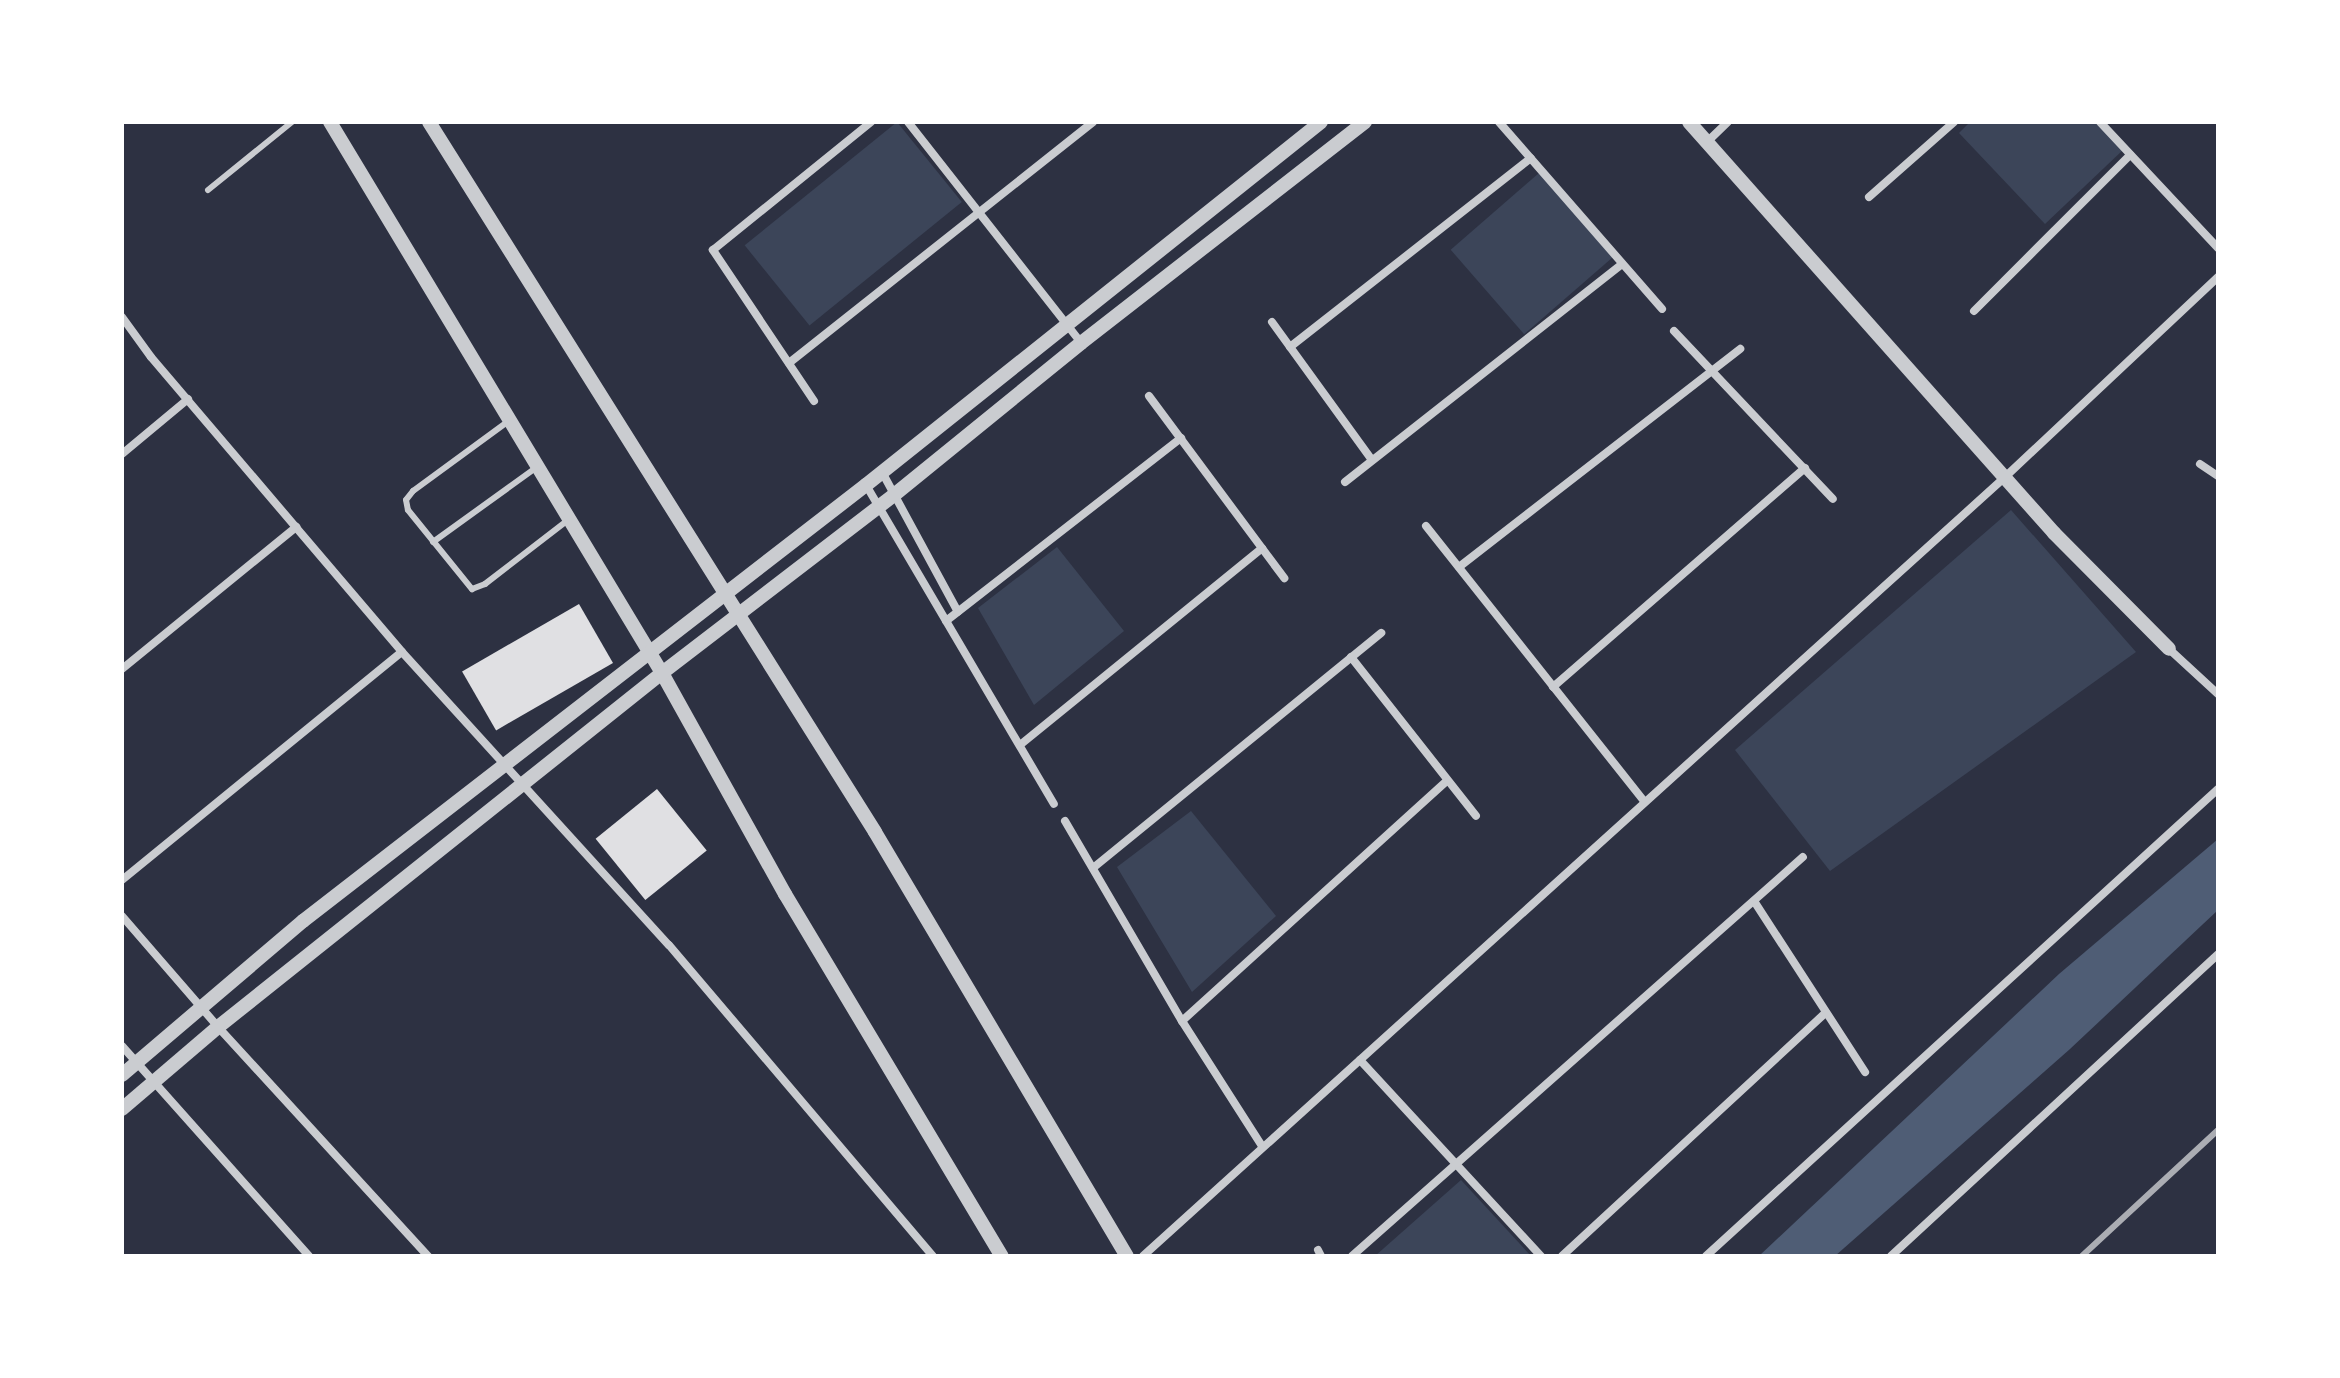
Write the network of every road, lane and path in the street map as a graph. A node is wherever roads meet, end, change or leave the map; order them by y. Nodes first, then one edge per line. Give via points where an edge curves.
1 (292, 122) edge
2 (330, 122) edge
3 (429, 122) edge
4 (871, 122) edge
5 (908, 122) edge
6 (1093, 122) edge
7 (1321, 122) edge
8 (1365, 122) edge
9 (1499, 122) edge
10 (1689, 122) edge
11 (1728, 122) edge
12 (1954, 122) edge
13 (2100, 122) edge
14 (1707, 142) junction
15 (2130, 155) junction
16 (1531, 158) junction
17 (208, 190) dead end
18 (1869, 197) dead end
19 (978, 212) junction
20 (2218, 248) edge
21 (1622, 264) junction
22 (2218, 277) edge
23 (1662, 309) dead end
24 (1974, 311) dead end
25 (122, 317) edge
26 (1272, 322) dead end
27 (1067, 324) junction
28 (1674, 331) dead end
29 (1081, 343) junction
30 (1290, 347) junction
31 (1740, 349) dead end
32 (789, 363) junction
33 (1712, 370) junction
34 (1149, 396) dead end
35 (188, 399) junction
36 (814, 401) dead end
37 (510, 420) junction
38 (1181, 438) junction
39 (122, 454) edge
40 (1372, 460) junction
41 (2200, 464) dead end
42 (537, 467) junction
43 (1805, 468) junction
44 (882, 472) junction
45 (2218, 476) edge
46 (2004, 478) junction
47 (1345, 482) dead end
48 (866, 485) junction
49 (894, 495) junction
50 (1833, 499) dead end
51 (879, 506) junction
52 (568, 520) junction
53 (1426, 526) dead end
54 (296, 527) junction
55 (433, 542) junction
56 (1262, 548) junction
57 (1459, 567) junction
58 (1284, 578) dead end
59 (724, 596) junction
60 (958, 612) junction
61 (738, 617) junction
62 (946, 621) junction
63 (1381, 633) dead end
64 (2169, 649) joint
65 (402, 652) junction
66 (648, 652) junction
67 (1351, 657) junction
68 (122, 669) edge
69 (662, 673) junction
70 (1553, 687) junction
71 (2218, 694) edge
72 (1020, 745) junction
73 (505, 766) junction
74 (1447, 781) junction
75 (523, 787) junction
76 (2218, 789) edge
77 (1645, 802) junction
78 (1054, 804) dead end
79 (1476, 816) dead end
80 (1065, 821) dead end
81 (1803, 857) dead end
82 (1093, 868) junction
83 (122, 880) edge
84 (1754, 901) junction
85 (122, 916) edge
86 (2218, 954) edge
87 (200, 1006) junction
88 (1826, 1012) junction
89 (1182, 1021) junction
90 (218, 1027) junction
91 (122, 1046) edge
92 (1360, 1060) junction
93 (137, 1062) junction
94 (1865, 1072) dead end
95 (122, 1075) edge
96 (153, 1081) junction
97 (122, 1109) edge
98 (1262, 1146) junction
99 (1457, 1164) junction
100 (309, 1256) edge
101 (428, 1256) edge
102 (933, 1256) edge
103 (1002, 1256) edge
104 (1127, 1256) edge
105 (1143, 1256) edge
106 (1352, 1256) edge
107 (1541, 1256) edge
108 (1562, 1256) edge
109 (1706, 1256) edge
110 (1891, 1256) edge

1 - 17 lane
2 - 37 street
3 - 59 street
4 - 32 street via 713,250
5 - 19 street
6 - 19 street
7 - 27 street
8 - 29 street
9 - 16 street
10 - 14 street
11 - 14 street
12 - 18 street
13 - 15 street
14 - 46 street
15 - 20 street
15 - 24 street
16 - 21 street
16 - 30 street
19 - 27 street
19 - 32 street
21 - 23 street
21 - 40 street
22 - 46 street
25 - 35 street
26 - 30 street
27 - 29 street
27 - 44 street
28 - 33 street
29 - 49 street
30 - 40 street
31 - 33 street
32 - 36 street
33 - 43 street
33 - 57 street
34 - 38 street
35 - 39 street
35 - 54 street
37 - 42 street
37 - 55 lane via 406,500
38 - 56 street
38 - 60 street
40 - 47 street
41 - 45 street
42 - 52 street
42 - 55 lane
43 - 50 street
43 - 70 street
44 - 48 street
44 - 49 street
46 - 64 street
46 - 77 street
48 - 51 street
48 - 59 street
49 - 51 street
49 - 60 street
51 - 61 street
51 - 62 street
52 - 55 lane via 472,589
52 - 66 street
53 - 57 street
54 - 65 street
54 - 68 street
56 - 58 street
56 - 72 street
57 - 70 street
59 - 61 street
59 - 66 street
60 - 62 street
61 - 69 street
61 - 104 street via 875,832
62 - 72 street
63 - 67 street
64 - 71 street
65 - 73 street
65 - 83 street
66 - 69 street
66 - 73 street
67 - 74 street
67 - 82 street
69 - 75 street
69 - 103 street via 785,894
70 - 77 street
72 - 78 street
73 - 75 street
73 - 87 street
74 - 79 street
74 - 89 street
75 - 90 street
75 - 102 street via 669,945
76 - 109 street
77 - 92 street
80 - 82 street
81 - 84 street
82 - 89 street
84 - 88 street
84 - 99 street
85 - 87 street
86 - 110 street
87 - 90 street
87 - 93 street
88 - 94 street
88 - 108 street
89 - 98 street
90 - 96 street
90 - 101 street
91 - 93 street
92 - 98 street
92 - 99 street
93 - 95 street
93 - 96 street
96 - 97 street
96 - 100 street
98 - 105 street
99 - 106 street
99 - 107 street

